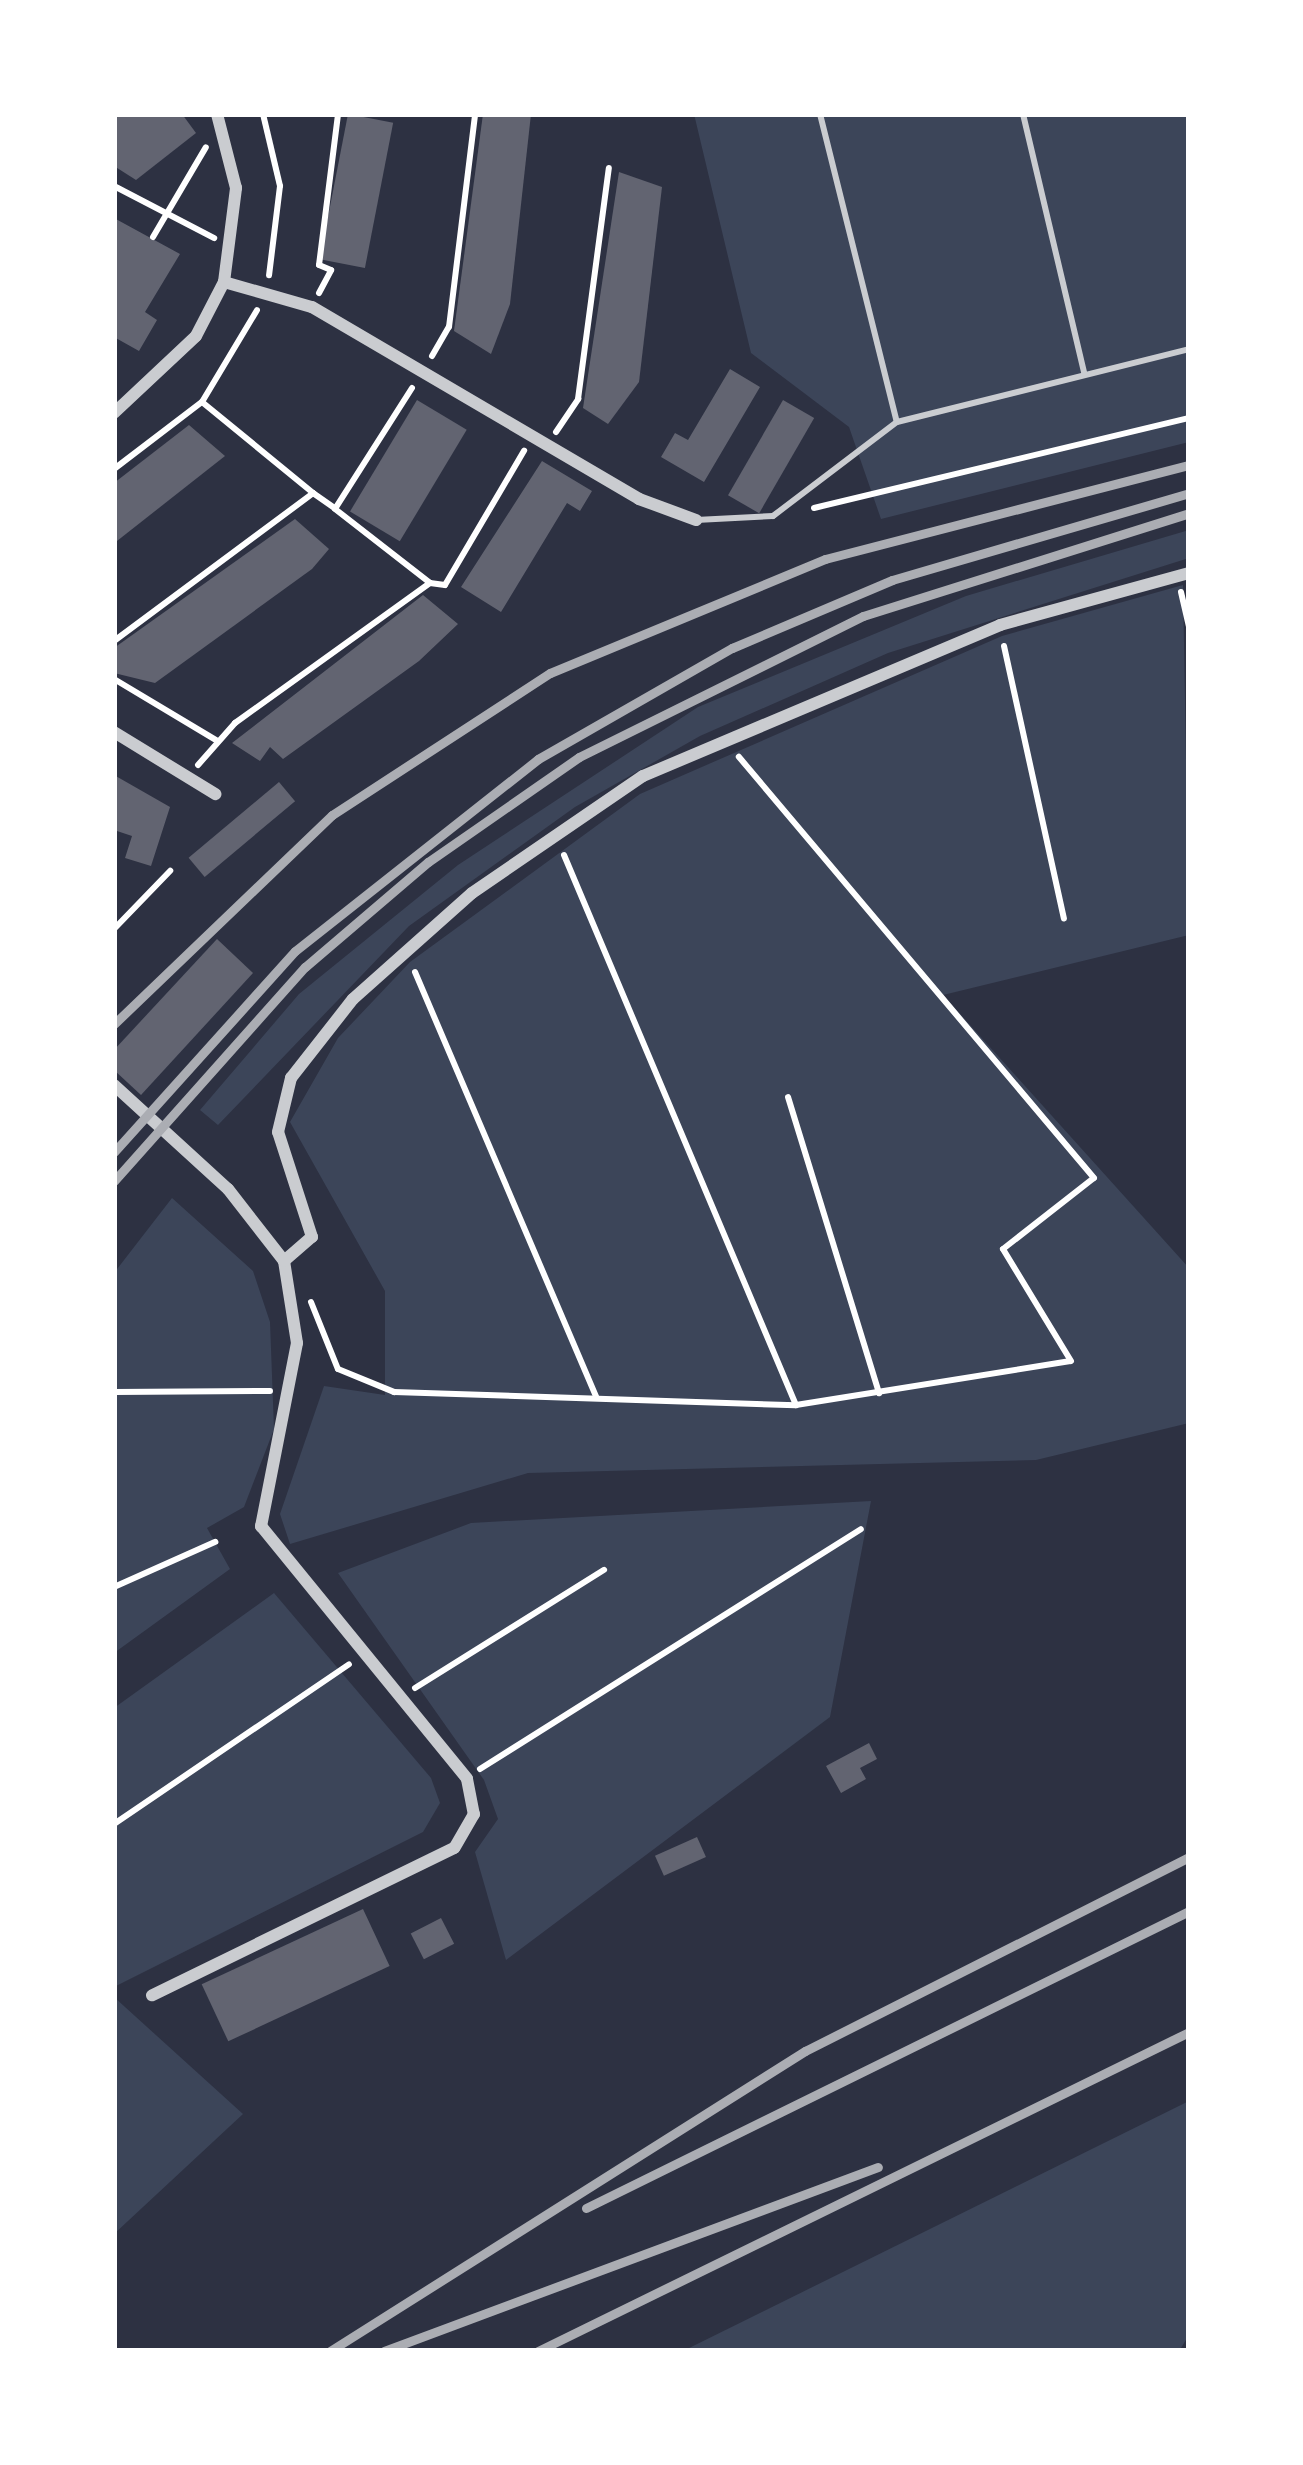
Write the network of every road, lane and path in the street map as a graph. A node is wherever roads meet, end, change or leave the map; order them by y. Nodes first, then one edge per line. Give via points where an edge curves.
1 (338, 114) edge
2 (475, 114) edge
3 (820, 114) edge
4 (1023, 114) edge
5 (219, 118) edge
6 (609, 168) dead end
7 (114, 186) edge
8 (166, 216) junction
9 (153, 238) dead end
10 (229, 242) junction
11 (224, 282) junction
12 (312, 307) junction
13 (1189, 349) edge
14 (423, 371) junction
15 (1084, 374) junction
16 (202, 402) dead end
17 (114, 412) edge
18 (1189, 418) edge
19 (897, 422) junction
20 (533, 437) junction
21 (547, 445) junction
22 (313, 493) junction
23 (795, 501) junction
24 (336, 509) junction
25 (696, 520) joint
26 (1183, 575) edge
27 (430, 584) junction
28 (1000, 625) junction
29 (1189, 627) edge
30 (114, 641) edge
31 (114, 679) edge
32 (114, 732) edge
33 (728, 739) junction
34 (216, 740) junction
35 (190, 778) junction
36 (215, 794) dead end
37 (554, 834) junction
38 (170, 871) dead end
39 (1064, 918) dead end
40 (114, 929) edge
41 (402, 951) junction
42 (114, 1085) edge
43 (788, 1097) dead end
44 (284, 1261) junction
45 (296, 1290) junction
46 (114, 1392) edge
47 (879, 1394) junction
48 (597, 1398) junction
49 (796, 1405) junction
50 (282, 1430) junction
51 (861, 1528) dead end
52 (215, 1542) dead end
53 (604, 1570) dead end
54 (114, 1587) edge
55 (361, 1657) junction
56 (397, 1700) junction
57 (467, 1779) junction
58 (114, 1824) edge
59 (152, 1995) dead end

1 - 12 path via 319,265 331,270
2 - 14 path via 449,327
3 - 19 lane
4 - 15 lane
5 - 8 path
5 - 10 street via 236,188
6 - 21 path via 578,399
7 - 8 path
8 - 9 path
8 - 10 path
10 - 11 street
11 - 12 street
11 - 17 street via 196,336
12 - 14 street
13 - 15 lane
14 - 20 street
14 - 24 path
15 - 19 lane
16 - 22 path
18 - 23 path via 811,509
19 - 23 lane
20 - 21 street
20 - 27 path via 445,585
21 - 25 street
22 - 24 path
22 - 30 path
23 - 25 lane via 746,526
24 - 27 path
26 - 28 street
26 - 29 path
27 - 34 path
28 - 33 street
28 - 39 path
31 - 34 path
32 - 35 street
33 - 37 street via 643,776
33 - 47 path via 1094,1178 1003,1250 1071,1360
34 - 35 path
35 - 36 street
37 - 41 street
37 - 49 path
38 - 40 path
41 - 44 street via 313,1047 277,1108 311,1220 305,1251
41 - 48 path
42 - 44 street via 228,1189
43 - 47 path
44 - 45 street
45 - 48 path via 359,1386
45 - 50 street
46 - 50 path via 270,1389 269,1419
47 - 49 path
48 - 49 path
50 - 55 street via 261,1526
51 - 57 path
52 - 54 path
53 - 56 path
55 - 56 street
55 - 58 path
56 - 57 street
57 - 59 street via 474,1814 454,1848

